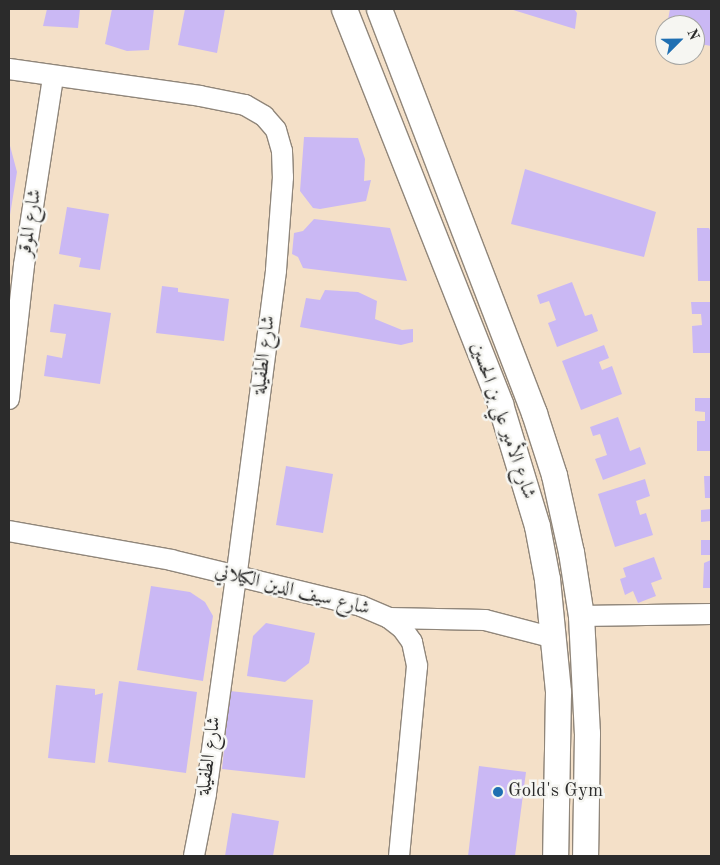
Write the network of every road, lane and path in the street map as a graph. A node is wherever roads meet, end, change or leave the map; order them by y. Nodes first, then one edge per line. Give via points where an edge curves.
1 (344, 9) edge
2 (379, 9) edge
3 (9, 70) edge
4 (53, 77) junction
5 (10, 377) edge
6 (9, 399) edge
7 (9, 531) edge
8 (236, 577) junction
9 (711, 614) edge
10 (581, 616) junction
11 (389, 618) junction
12 (554, 638) junction
13 (194, 856) edge
14 (399, 856) edge
15 (556, 856) edge
16 (585, 856) edge

1 - 12 main road, شارع الأمير علي بن الحسين via 500,404 537,526
2 - 10 main road, شارع الأمير علي بن الحسين via 534,413 554,475
3 - 4 street, شارع الطفيلة
4 - 5 street, شارع الموقر
4 - 8 street, شارع الطفيلة via 245,105 264,116 276,130 282,151 283,177 276,270
5 - 6 street, شارع الموقر
7 - 8 street, شارع سيف الدين الكيلاني via 152,556
8 - 11 street, شارع سيف الدين الكيلاني via 361,606
8 - 13 street, شارع الطفيلة via 206,794
9 - 10 street
10 - 16 main road, شارع الأمير علي بن الحسين via 587,733
11 - 12 street via 485,620
11 - 14 street, شارع سيف الدين الكيلاني via 412,642 417,666
12 - 15 main road, شارع الأمير علي بن الحسين via 558,692

